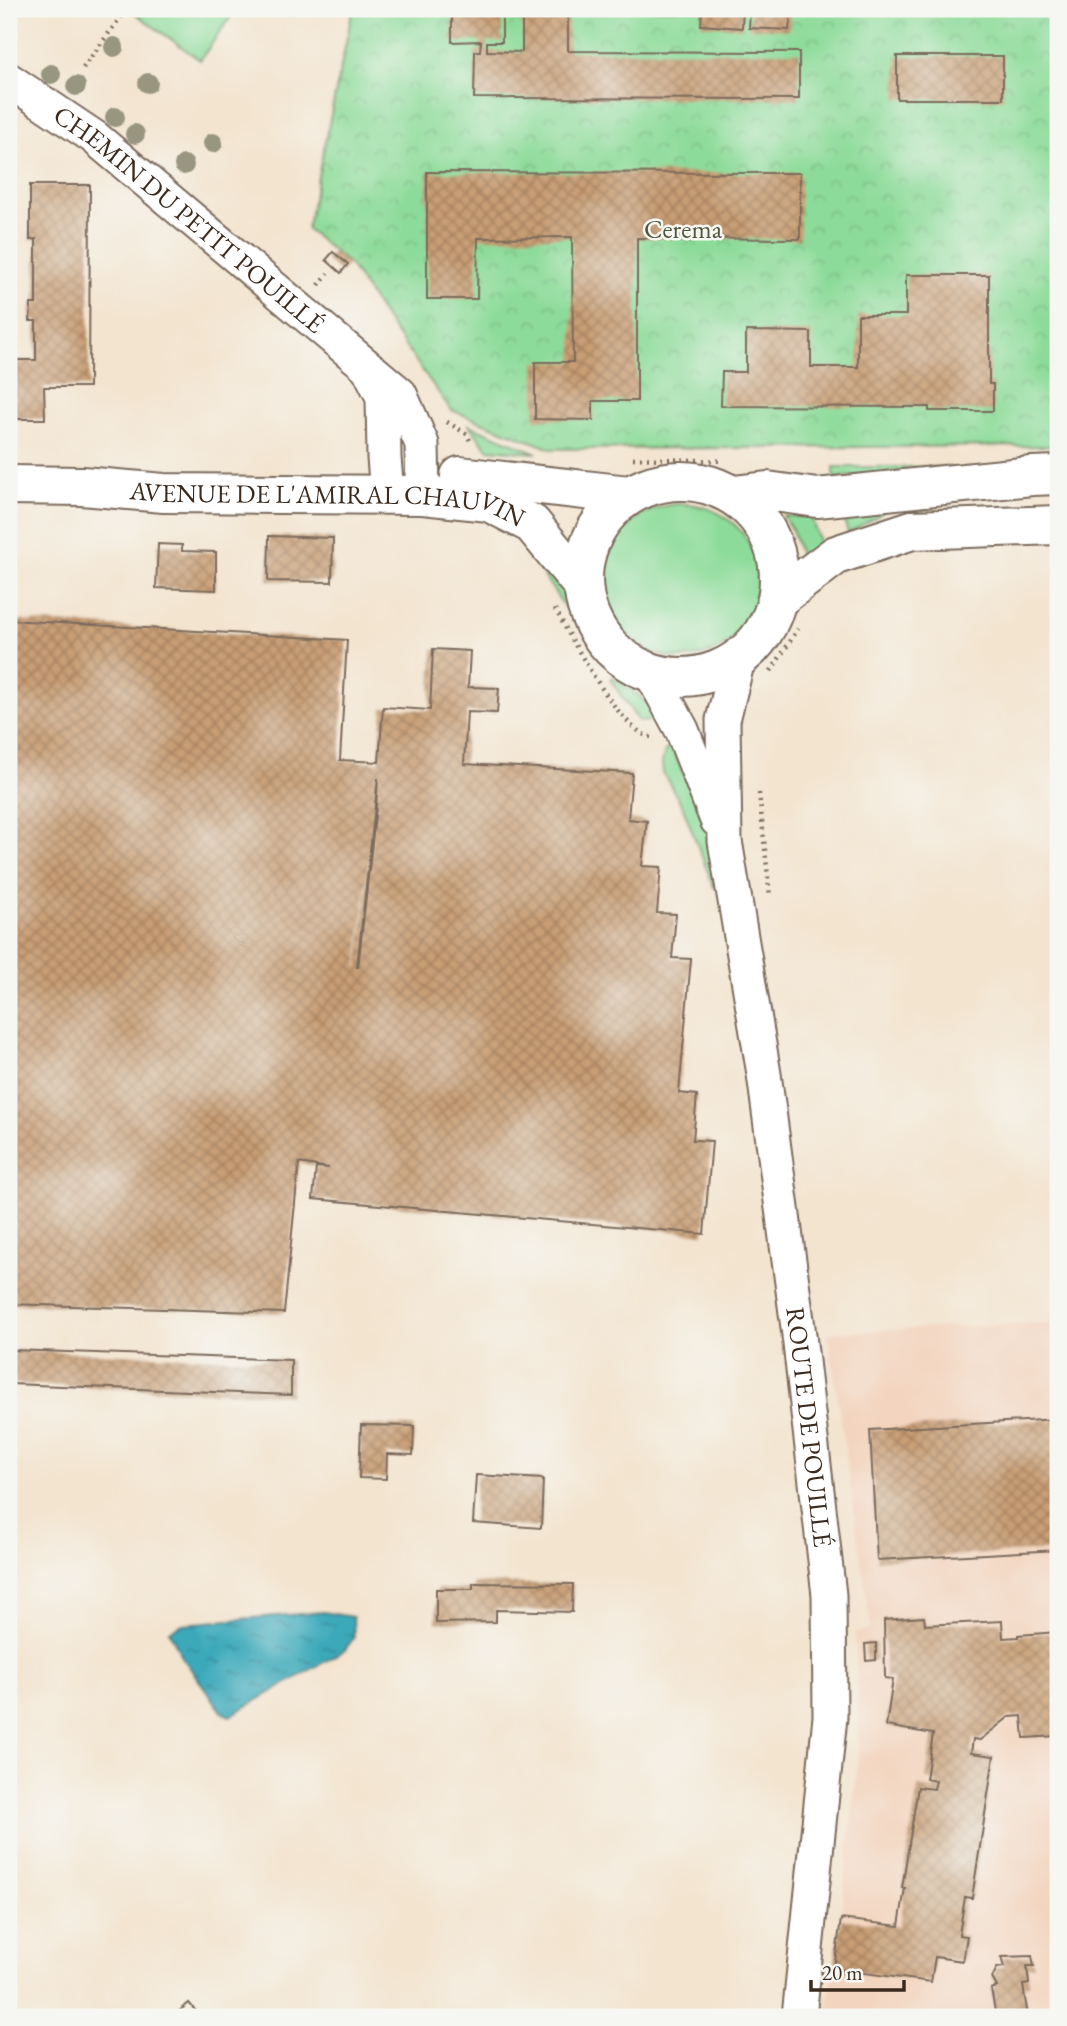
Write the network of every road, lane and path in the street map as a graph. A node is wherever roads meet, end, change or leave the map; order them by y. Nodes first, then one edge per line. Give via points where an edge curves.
1 (126, 10) edge
2 (83, 68) dead end
3 (9, 80) edge
4 (1058, 475) edge
5 (624, 477) junction
6 (731, 478) junction
7 (405, 483) junction
8 (9, 485) edge
9 (1058, 525) edge
10 (566, 593) junction
11 (789, 612) junction
12 (753, 667) junction
13 (650, 673) junction
14 (660, 736) dead end
15 (758, 785) dead end
16 (725, 841) junction
17 (770, 901) dead end
18 (799, 2017) edge

1 - 2 path
3 - 7 street, CHEMIN DU PETIT POUILLÉ via 94,137 400,394 422,444
4 - 6 main road via 817,498 767,491
5 - 6 path
5 - 6 main road via 654,483 709,484
5 - 7 main road, AVENUE DE L'AMIRAL CHAUVIN
5 - 10 main road
6 - 11 main road via 772,540
7 - 8 main road, AVENUE DE L'AMIRAL CHAUVIN via 164,493
7 - 10 main road, AVENUE DE L'AMIRAL CHAUVIN via 489,502 524,518 532,524
9 - 11 main road via 912,530 836,555
10 - 13 main road via 588,614 603,640 624,660
10 - 14 path via 583,661 642,736
11 - 12 path
11 - 12 main road via 770,622 757,643
12 - 13 main road via 681,678
12 - 16 street, ROUTE DE POUILLÉ via 723,720
13 - 16 street, ROUTE DE POUILLÉ via 681,730
15 - 17 path
16 - 18 street, ROUTE DE POUILLÉ via 764,1074 829,1595 830,1717

